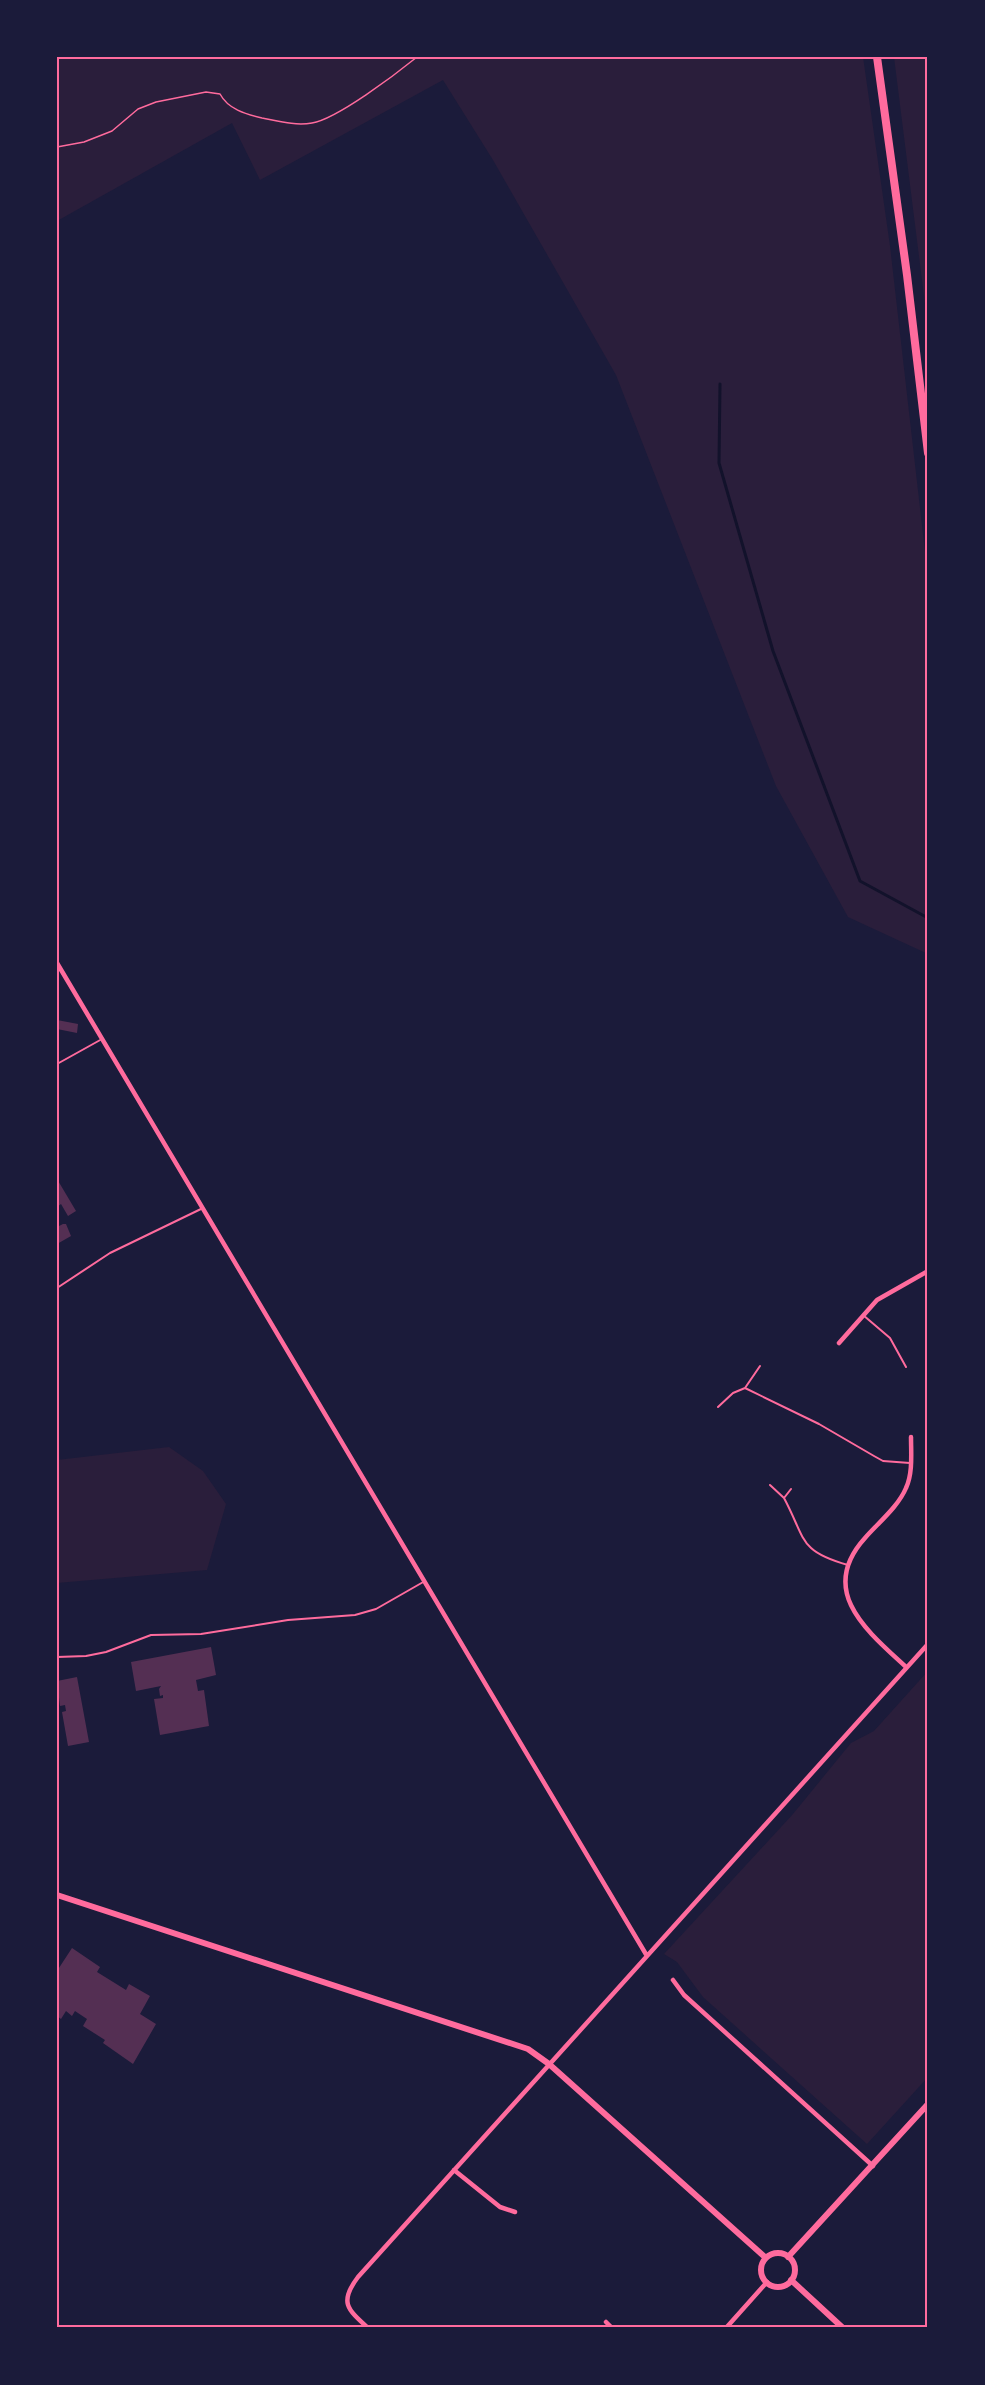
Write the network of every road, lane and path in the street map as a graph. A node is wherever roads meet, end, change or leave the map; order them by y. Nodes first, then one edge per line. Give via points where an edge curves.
1 (417, 57) edge
2 (877, 57) edge
3 (57, 147) edge
4 (928, 453) edge
5 (57, 963) edge
6 (102, 1039) junction
7 (57, 1064) edge
8 (203, 1208) junction
9 (928, 1271) edge
10 (57, 1288) edge
11 (863, 1315) junction
12 (839, 1343) dead end
13 (760, 1366) dead end
14 (906, 1367) dead end
15 (745, 1388) junction
16 (718, 1407) dead end
17 (911, 1437) dead end
18 (911, 1463) junction
19 (770, 1485) dead end
20 (791, 1489) dead end
21 (784, 1498) junction
22 (848, 1565) junction
23 (426, 1581) junction
24 (928, 1644) edge
25 (57, 1657) edge
26 (906, 1667) junction
27 (57, 1895) edge
28 (647, 1956) junction
29 (673, 1980) dead end
30 (549, 2064) junction
31 (928, 2104) edge
32 (873, 2166) junction
33 (454, 2170) junction
34 (515, 2212) dead end
35 (788, 2257) junction
36 (766, 2258) junction
37 (791, 2280) junction
38 (766, 2282) junction
39 (606, 2322) dead end
40 (368, 2328) edge
41 (612, 2328) edge
42 (726, 2328) edge
43 (843, 2328) edge

1 - 3 path via 393,77 326,119 312,123 293,124 251,116 226,105 219,94 206,92 156,102 138,109 112,131
2 - 4 highway
5 - 6 street
6 - 7 lane
6 - 8 street
8 - 10 lane via 110,1253
8 - 23 street
9 - 11 street via 882,1297
11 - 12 street
11 - 14 lane via 890,1338
13 - 15 lane
15 - 16 lane
15 - 18 lane via 883,1461
17 - 18 street
18 - 22 street via 907,1488 858,1545
19 - 21 lane
20 - 21 lane
21 - 22 lane via 807,1545 826,1558
22 - 26 street via 845,1589 854,1615
23 - 25 lane via 376,1609 355,1615 288,1620 201,1634 151,1635 106,1652
23 - 28 street
24 - 26 street
26 - 28 street
27 - 30 street via 518,2045
28 - 30 street
29 - 32 street via 684,1995
30 - 33 street
30 - 36 street
31 - 32 street
32 - 35 street
33 - 34 street via 500,2207
33 - 40 street via 349,2290 348,2308
35 - 36 street via 777,2253
35 - 37 street via 794,2268
36 - 38 street via 761,2270
37 - 38 street via 779,2286
37 - 43 street
38 - 42 street
39 - 41 street

